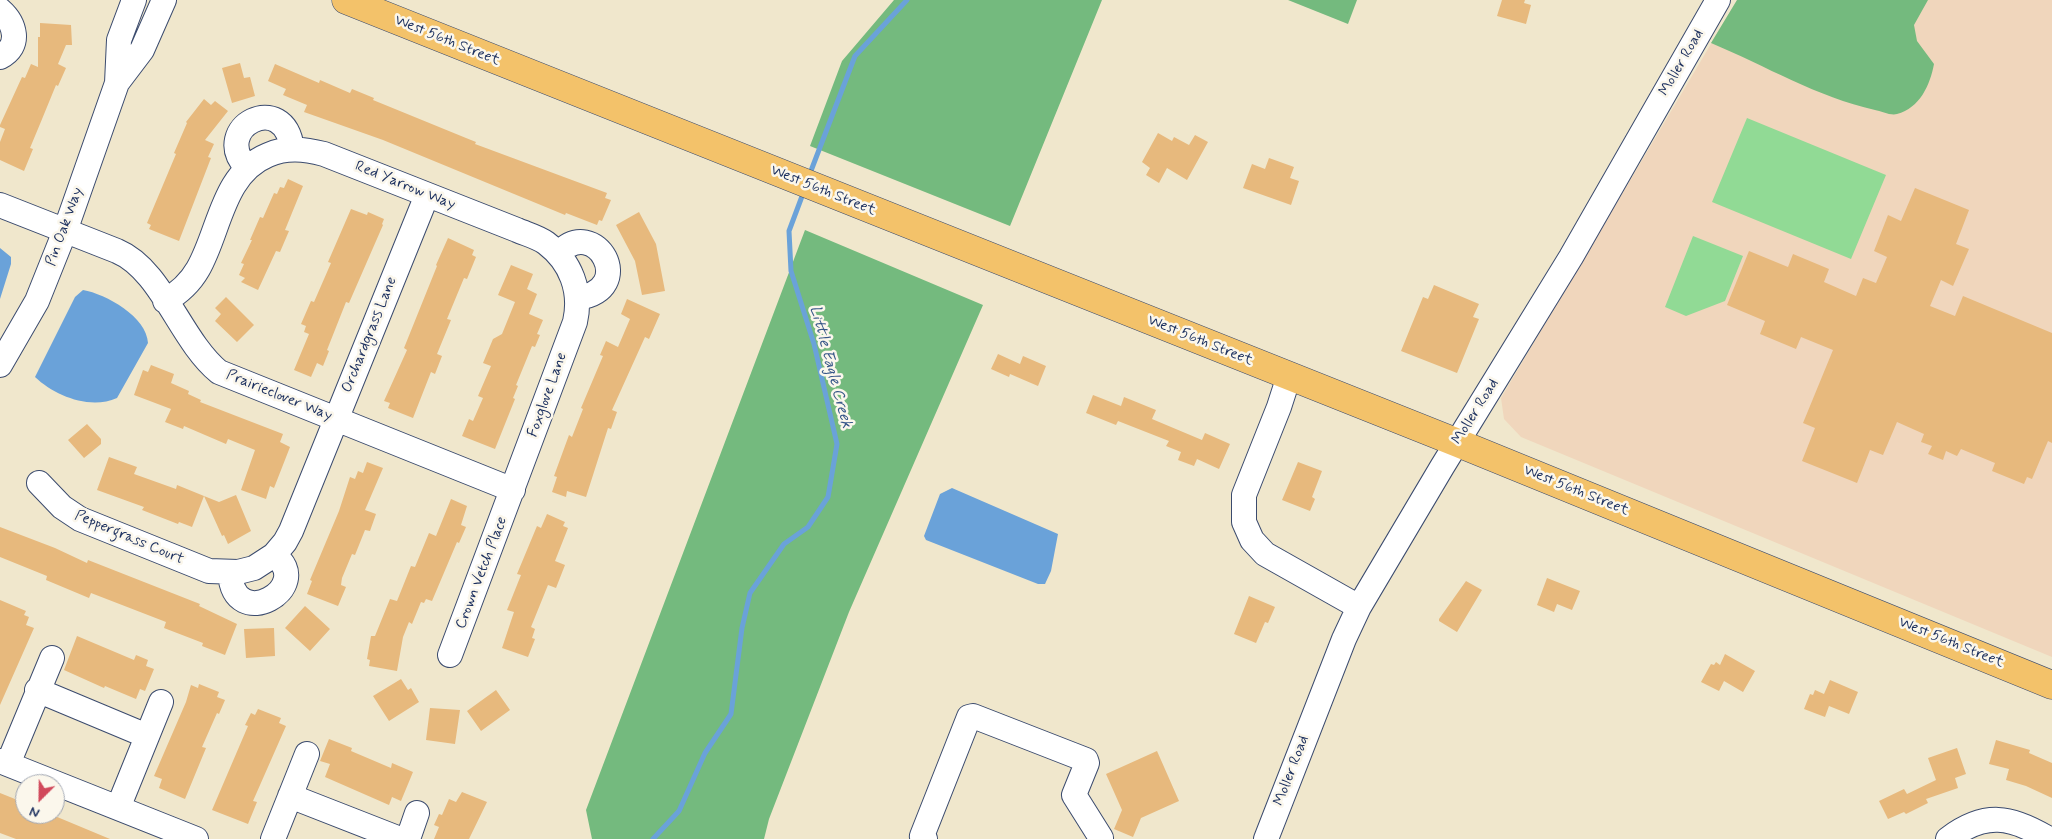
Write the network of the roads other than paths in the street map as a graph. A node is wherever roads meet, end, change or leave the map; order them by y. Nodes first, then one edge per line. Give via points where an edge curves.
1 (134, 0) edge
2 (164, 0) edge
3 (346, 0) edge
4 (1718, 0) edge
5 (0, 10) edge
6 (0, 57) edge
7 (117, 82) junction
8 (292, 149) junction
9 (247, 168) junction
10 (427, 195) junction
11 (0, 205) edge
12 (517, 230) joint
13 (65, 231) junction
14 (558, 254) junction
15 (577, 298) junction
16 (165, 301) junction
17 (0, 365) edge
18 (1289, 376) junction
19 (336, 420) junction
20 (1458, 443) junction
21 (39, 483) dead end
22 (513, 490) junction
23 (264, 561) junction
24 (230, 572) junction
25 (1359, 608) junction
26 (450, 655) dead end
27 (52, 658) dead end
28 (2052, 684) edge
29 (37, 690) junction
30 (160, 702) dead end
31 (147, 736) junction
32 (307, 754) dead end
33 (4, 763) edge
34 (290, 796) junction
35 (118, 808) junction
36 (417, 814) dead end
37 (196, 839) edge
38 (273, 839) edge
39 (400, 839) edge
40 (408, 839) edge
41 (925, 839) edge
42 (1101, 839) edge
43 (1266, 839) edge
44 (1948, 839) edge
45 (2049, 839) edge

1 - 7 street, Pin Oak Way via 120,40
2 - 7 street, Pin Oak Way via 142,50
3 - 18 main road, West 56th Street
4 - 20 street, Moller Road via 1571,257
5 - 6 street via 10,19 14,32 10,47
7 - 13 street, Pin Oak Way
8 - 9 street, Red Yarrow Way via 274,152
8 - 9 street via 289,132 279,122 256,119 243,127 237,140 238,154
8 - 10 street, Red Yarrow Way via 324,154
9 - 16 street, Red Yarrow Way via 231,190 198,268 182,289
10 - 12 street, Red Yarrow Way
10 - 19 street, Orchardgrass Lane
11 - 13 street, Prairieclover Way
12 - 14 street, Foxglove Lane via 544,242
13 - 16 street, Prairieclover Way via 129,258 149,276
13 - 17 street, Pin Oak Way via 34,306
14 - 15 street, Foxglove Lane via 571,272
14 - 15 street via 572,244 586,243 598,248 607,263 608,274 600,290
15 - 22 street, Foxglove Lane via 574,325
16 - 19 street, Prairieclover Way via 202,356 219,372
18 - 20 main road, West 56th Street
18 - 25 street via 1244,495 1244,522 1252,540 1265,554
19 - 22 street, Prairieclover Way
19 - 23 street, Orchardgrass Lane via 292,531 282,547
20 - 25 street, Moller Road
20 - 28 main road, West 56th Street
21 - 24 street, Peppergrass Court via 62,507 80,519 209,572
22 - 26 street, Crown Vetch Place
23 - 24 street, Peppergrass Court
23 - 24 street via 283,564 285,574 279,594 262,604 248,602 236,594
25 - 43 street, Moller Road
27 - 29 street
29 - 31 street
29 - 33 street
30 - 31 street
31 - 35 street
32 - 34 street
33 - 35 street
34 - 38 street
34 - 39 street
35 - 37 street
36 - 40 street
41 - 42 street via 922,836 969,717 973,716 1086,760 1074,795
44 - 45 street via 1970,825 1992,820 2014,822

